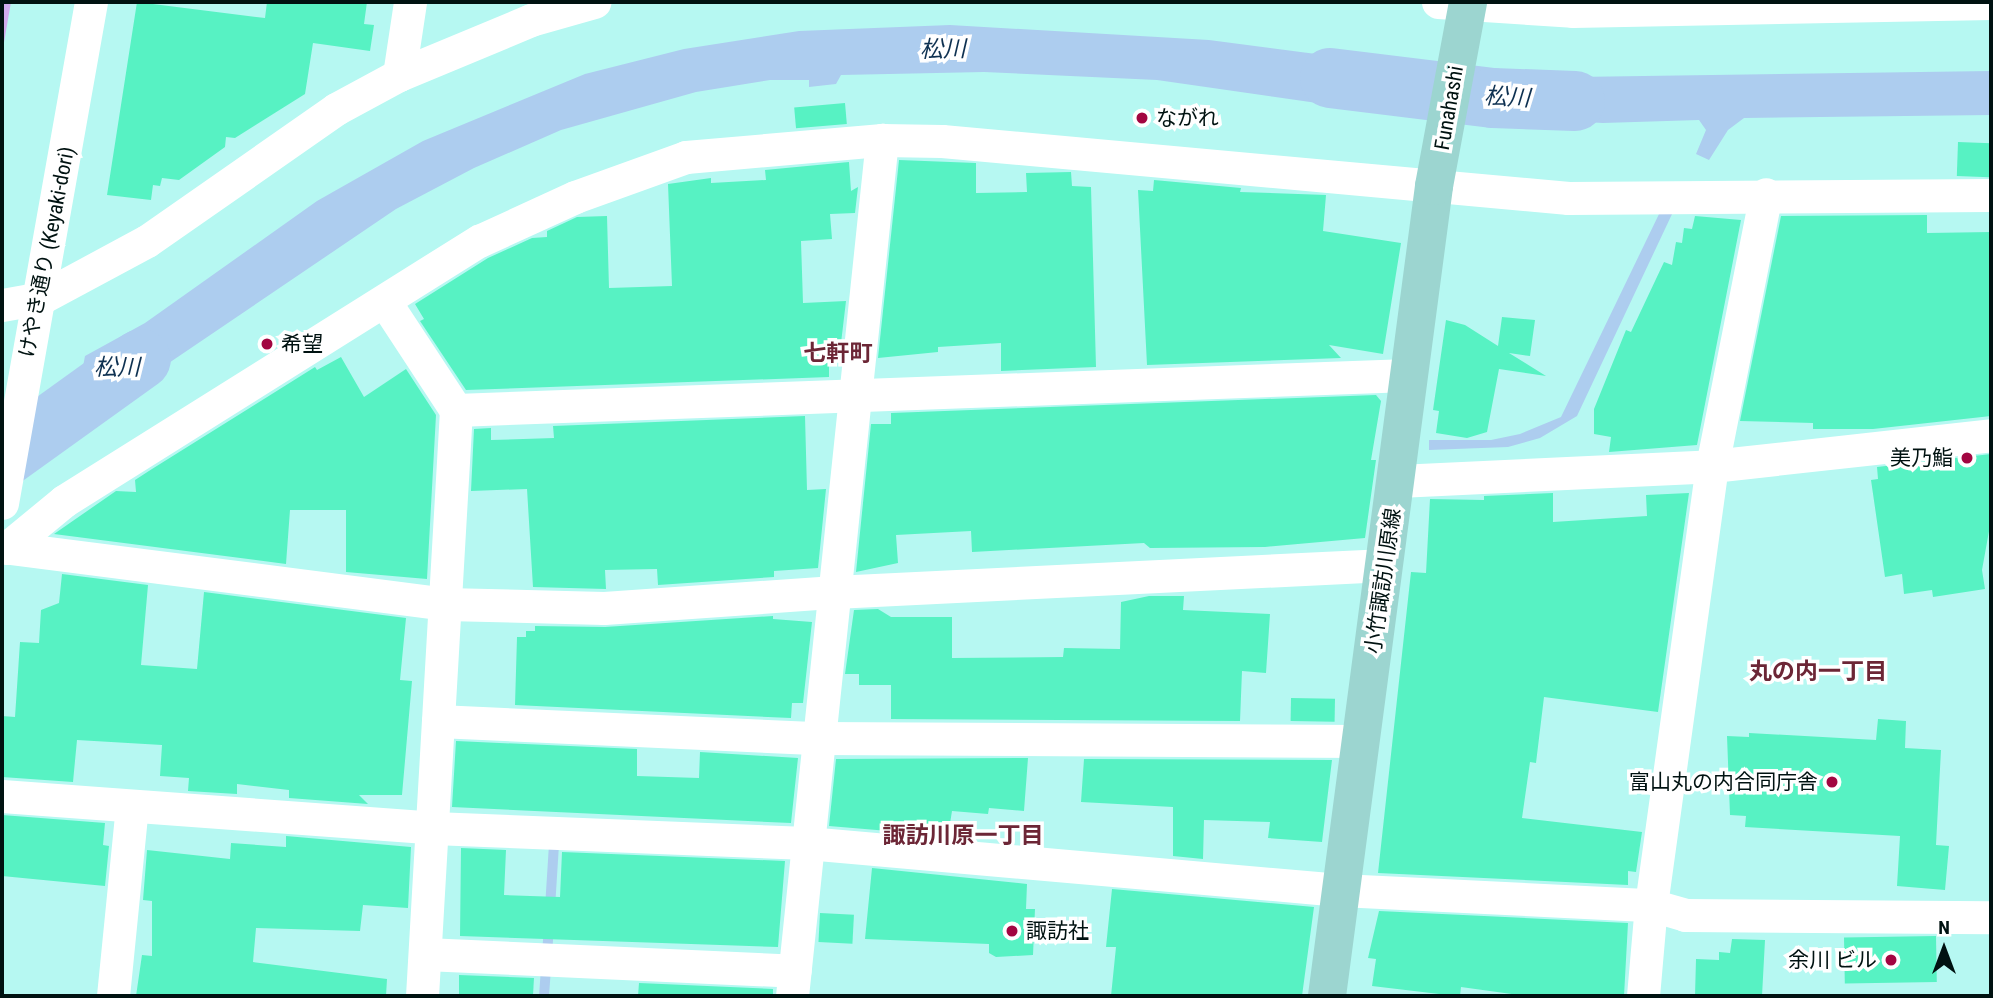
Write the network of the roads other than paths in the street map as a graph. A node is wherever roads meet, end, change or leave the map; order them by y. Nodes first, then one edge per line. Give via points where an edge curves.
1 (91, 2) edge
2 (410, 2) edge
3 (594, 2) edge
4 (1458, 3) edge
5 (1864, 3) edge
6 (1991, 3) edge
7 (398, 75) junction
8 (882, 140) junction
9 (1437, 176) junction
10 (1766, 194) junction
11 (1991, 195) edge
12 (41, 298) junction
13 (385, 302) junction
14 (2, 305) edge
15 (1408, 375) junction
16 (15, 387) edge
17 (854, 394) junction
18 (456, 410) junction
19 (1991, 435) edge
20 (1712, 466) junction
21 (1398, 481) junction
22 (2, 501) edge
23 (4, 547) edge
24 (1385, 565) junction
25 (834, 592) junction
26 (445, 604) junction
27 (438, 720) junction
28 (819, 738) junction
29 (1361, 741) junction
30 (2, 796) edge
31 (132, 806) junction
32 (433, 828) junction
33 (807, 843) junction
34 (1340, 890) junction
35 (1651, 905) junction
36 (1991, 917) edge
37 (425, 954) junction
38 (794, 984) edge
39 (113, 996) edge
40 (422, 996) edge
41 (1327, 996) edge
42 (1643, 996) edge

1 - 12 street, けやき通り (Keyaki-dori)
2 - 7 street
3 - 7 street via 531,20
4 - 5 street via 1572,11
4 - 9 main road, Funahashi via 1460,51
5 - 6 street
7 - 12 street via 337,109 147,241
8 - 9 street
8 - 13 street via 686,157 575,197 479,241
8 - 17 street
9 - 10 street via 1568,198
9 - 15 main road, 小竹諏訪川原線
10 - 11 street
10 - 20 street
12 - 14 street
12 - 16 street, けやき通り (Keyaki-dori)
13 - 18 street
13 - 23 street via 64,501
15 - 17 street
15 - 21 main road, 小竹諏訪川原線
16 - 22 street, けやき通り (Keyaki-dori)
17 - 18 street
17 - 25 street
18 - 26 street
19 - 20 street
20 - 21 street
20 - 35 street
21 - 24 main road, 小竹諏訪川原線
23 - 26 street
24 - 25 street
24 - 29 main road, 小竹諏訪川原線
25 - 26 street via 604,608
25 - 28 street
26 - 27 street
27 - 28 street
27 - 32 street
28 - 29 street
28 - 33 street
29 - 34 main road, 小竹諏訪川原線
30 - 31 street
31 - 32 street
31 - 39 street
32 - 33 street
32 - 37 street
33 - 34 street
33 - 38 street
34 - 35 street
34 - 41 main road, 小竹諏訪川原線
35 - 36 street via 1685,915
35 - 42 street
37 - 38 street
37 - 40 street

